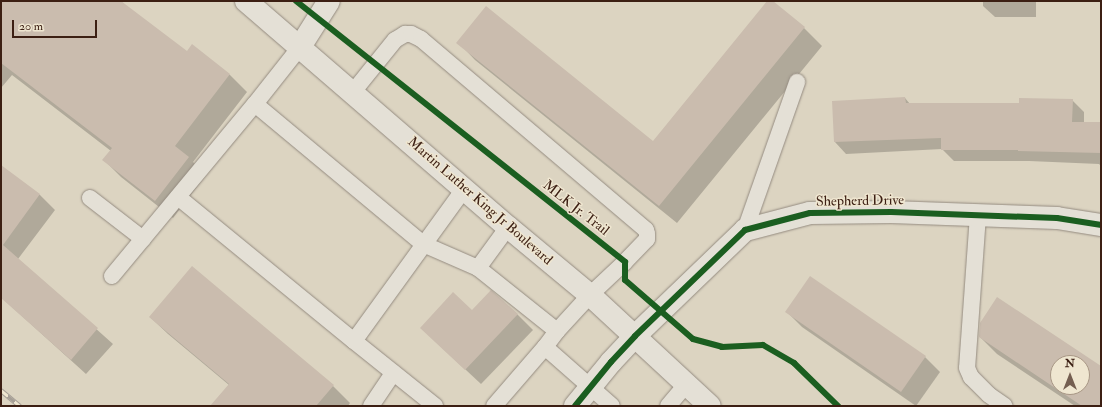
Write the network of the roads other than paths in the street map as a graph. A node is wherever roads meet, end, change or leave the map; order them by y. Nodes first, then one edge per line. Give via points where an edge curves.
1 (246, 1) edge
2 (328, 1) edge
3 (300, 47) junction
4 (797, 82) dead end
5 (353, 92) junction
6 (255, 104) junction
7 (464, 189) junction
8 (178, 197) junction
9 (90, 198) dead end
10 (978, 215) junction
11 (1101, 225) edge
12 (508, 227) junction
13 (745, 230) junction
14 (142, 240) junction
15 (423, 244) junction
16 (478, 268) junction
17 (112, 276) dead end
18 (590, 295) junction
19 (557, 331) junction
20 (634, 336) junction
21 (354, 341) junction
22 (545, 347) junction
23 (393, 373) junction
24 (687, 383) junction
25 (592, 388) junction
26 (429, 404) edge
27 (371, 406) edge
28 (494, 406) edge
29 (575, 406) edge
30 (612, 406) edge
31 (668, 406) edge
32 (710, 406) edge
33 (1005, 406) edge

1 - 3 street, Martin Luther King Jr Boulevard
2 - 3 street
3 - 5 street, Martin Luther King Jr Boulevard
3 - 6 lane
4 - 13 lane
5 - 7 street, Martin Luther King Jr Boulevard
5 - 18 lane via 395,40 405,34 411,34 421,39 646,230 646,238
6 - 8 lane
6 - 15 lane
7 - 12 street, Martin Luther King Jr Boulevard
7 - 15 lane
8 - 14 lane
8 - 21 lane
9 - 14 lane
10 - 11 street, Shepherd Drive via 1057,218
10 - 13 street, Shepherd Drive via 810,213
10 - 33 lane via 967,368 971,377 989,395
12 - 16 lane
12 - 18 street, Martin Luther King Jr Boulevard
13 - 20 street, Shepherd Drive
14 - 17 lane
15 - 16 lane
15 - 21 lane
16 - 19 lane
18 - 19 lane
18 - 20 street, Martin Luther King Jr Boulevard
19 - 22 lane
20 - 24 street, Martin Luther King Jr Boulevard
20 - 25 street, Shepherd Drive
21 - 23 lane
22 - 25 lane
22 - 28 lane
23 - 26 lane
23 - 27 lane
24 - 31 lane
24 - 32 street, Martin Luther King Jr Boulevard
25 - 29 street, Shepherd Drive
25 - 30 lane

